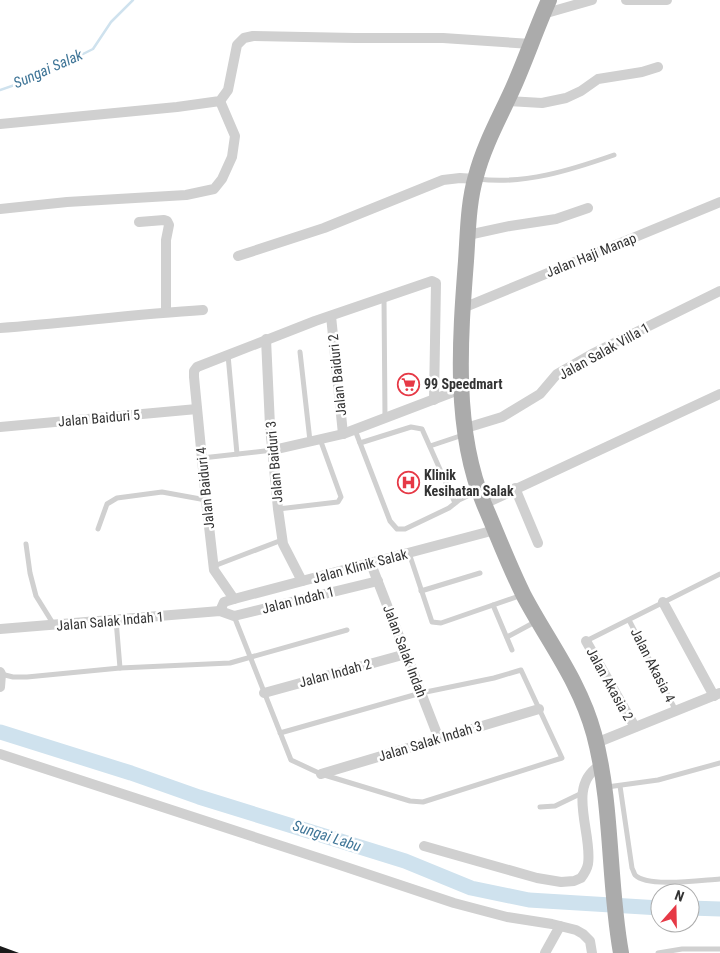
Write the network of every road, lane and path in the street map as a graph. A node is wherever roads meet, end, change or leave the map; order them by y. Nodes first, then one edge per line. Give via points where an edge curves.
1 (592, 0) edge
2 (626, 0) edge
3 (667, 0) edge
4 (546, 7) edge
5 (531, 44) junction
6 (658, 67) dead end
7 (220, 101) junction
8 (507, 101) junction
9 (0, 124) edge
10 (614, 155) dead end
11 (475, 179) junction
12 (720, 202) edge
13 (588, 208) dead end
14 (0, 209) edge
15 (139, 222) dead end
16 (468, 235) junction
17 (238, 256) dead end
18 (720, 291) edge
19 (384, 297) junction
20 (463, 308) junction
21 (203, 310) dead end
22 (166, 312) junction
23 (331, 316) junction
24 (0, 328) edge
25 (266, 339) junction
26 (300, 352) dead end
27 (228, 354) junction
28 (461, 389) junction
29 (720, 394) edge
30 (434, 400) junction
31 (197, 409) junction
32 (385, 418) junction
33 (0, 427) edge
34 (355, 430) junction
35 (466, 431) junction
36 (343, 434) junction
37 (315, 440) junction
38 (360, 443) junction
39 (430, 446) junction
40 (273, 450) junction
41 (237, 454) junction
42 (202, 458) junction
43 (515, 488) junction
44 (481, 497) junction
45 (206, 500) junction
46 (455, 503) junction
47 (278, 508) junction
48 (98, 529) dead end
49 (495, 530) junction
50 (283, 540) junction
51 (538, 543) dead end
52 (26, 544) dead end
53 (409, 553) junction
54 (371, 564) junction
55 (214, 566) junction
56 (480, 573) dead end
57 (720, 574) edge
58 (302, 581) junction
59 (378, 581) junction
60 (421, 591) junction
61 (523, 594) junction
62 (663, 602) junction
63 (226, 604) junction
64 (493, 605) junction
65 (234, 616) junction
66 (116, 620) junction
67 (538, 620) junction
68 (629, 620) junction
69 (55, 625) junction
70 (0, 630) edge
71 (347, 630) dead end
72 (507, 637) junction
73 (586, 641) joint
74 (512, 650) dead end
75 (406, 654) junction
76 (250, 656) junction
77 (120, 668) junction
78 (1, 673) edge
79 (0, 687) edge
80 (264, 693) junction
81 (421, 693) junction
82 (717, 694) edge
83 (539, 709) junction
84 (676, 711) junction
85 (635, 727) junction
86 (280, 733) junction
87 (439, 739) junction
88 (596, 743) junction
89 (0, 754) edge
90 (720, 764) edge
91 (600, 766) junction
92 (322, 774) junction
93 (620, 786) junction
94 (604, 788) junction
95 (582, 794) junction
96 (540, 807) dead end
97 (424, 846) dead end
98 (720, 879) edge
99 (560, 926) junction
100 (720, 949) edge
101 (620, 951) edge
102 (545, 953) edge
103 (592, 953) edge
104 (658, 953) edge

1 - 4 street
2 - 3 street
4 - 5 main road
5 - 7 street via 443,38 254,36 244,38 236,45 228,90
5 - 8 main road
6 - 8 street via 598,79 566,98 542,103
7 - 9 street
7 - 14 street via 235,136 232,157 214,189 186,195
8 - 11 main road
10 - 11 lane via 577,168 524,179
11 - 16 main road
11 - 17 street via 443,180 324,228
12 - 20 street, Jalan Haji Manap
13 - 16 street via 556,219
15 - 22 street via 164,220 169,225
16 - 20 main road
18 - 35 street, Jalan Salak Villa 1 via 585,358 557,374 540,394 502,417
19 - 23 street
19 - 30 street via 432,281 436,283
19 - 32 lane
20 - 28 main road
21 - 22 street
22 - 24 street
23 - 25 street
23 - 36 street, Jalan Baiduri 2
25 - 27 street
25 - 40 street, Jalan Baiduri 3
26 - 37 lane
27 - 31 street, Jalan Baiduri 4 via 194,371
27 - 41 lane
28 - 30 street
28 - 35 main road
29 - 43 street
30 - 32 street
31 - 33 street, Jalan Baiduri 5
31 - 42 street, Jalan Baiduri 4
32 - 34 street
34 - 36 street
34 - 38 lane
35 - 39 lane
35 - 44 main road via 470,462
36 - 37 street
37 - 40 street
37 - 47 lane via 341,496 338,502
38 - 39 lane via 411,427 422,429
38 - 46 lane via 390,521 397,529 405,529
39 - 46 lane
40 - 41 lane
40 - 47 street, Jalan Baiduri 3
41 - 42 lane
42 - 45 street, Jalan Baiduri 4
43 - 44 street
43 - 51 street
44 - 46 lane
44 - 49 main road
45 - 48 lane via 162,492 117,498 107,504
45 - 55 street, Jalan Baiduri 4
47 - 50 street, Jalan Baiduri 3
49 - 53 street, Jalan Klinik Salak
49 - 61 main road
50 - 55 lane
50 - 58 street, Jalan Baiduri 3
52 - 69 lane via 36,596
53 - 54 street, Jalan Klinik Salak
53 - 60 lane
54 - 58 street, Jalan Klinik Salak
54 - 59 street, Jalan Salak Indah
55 - 63 street, Jalan Baiduri 4
56 - 60 lane
57 - 62 lane
58 - 63 street, Jalan Klinik Salak
59 - 65 street, Jalan Indah 1
59 - 75 street, Jalan Salak Indah
60 - 64 lane via 432,622 440,623
61 - 64 lane
61 - 67 main road
62 - 68 lane
62 - 82 street
63 - 65 street
63 - 66 street, Jalan Salak Indah 1
64 - 72 lane
65 - 76 lane
66 - 69 street, Jalan Salak Indah 1
66 - 77 lane
67 - 72 lane
67 - 88 main road via 573,678
68 - 73 lane
68 - 84 lane, Jalan Akasia 4
69 - 70 street, Jalan Salak Indah 1
71 - 76 lane
72 - 74 lane
73 - 85 street, Jalan Akasia 2
75 - 80 street, Jalan Indah 2
75 - 81 street, Jalan Salak Indah
76 - 77 lane via 230,663
76 - 80 lane
77 - 78 lane via 27,677
78 - 79 street
80 - 86 lane
81 - 83 lane via 521,670
81 - 86 lane
81 - 87 street, Jalan Salak Indah
82 - 84 street
83 - 87 street, Jalan Salak Indah 3
83 - 92 lane via 562,758 423,802 410,801
84 - 85 street
85 - 88 street
86 - 92 lane via 291,760
87 - 92 street, Jalan Salak Indah 3
88 - 91 main road
89 - 99 street via 454,903
90 - 93 lane
91 - 94 main road
91 - 95 street via 585,782
93 - 94 lane
93 - 98 lane via 632,868 636,876 648,881 668,882
94 - 101 main road
95 - 96 lane via 555,806
95 - 97 street via 589,862 581,878 574,881 537,878
99 - 102 street
99 - 103 street via 583,934 590,941
100 - 104 lane

